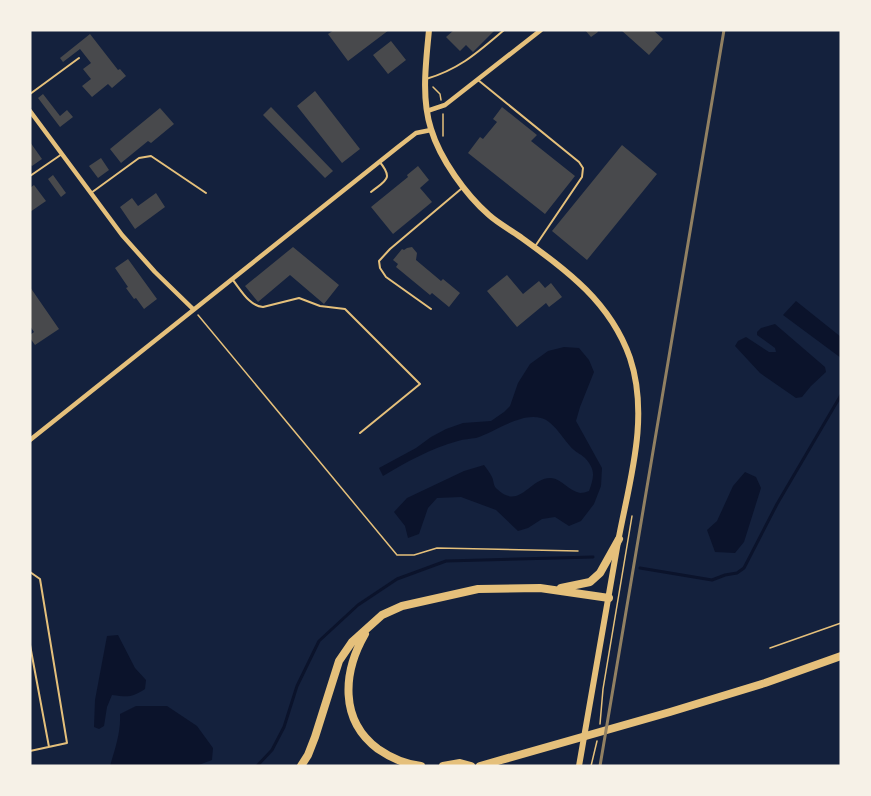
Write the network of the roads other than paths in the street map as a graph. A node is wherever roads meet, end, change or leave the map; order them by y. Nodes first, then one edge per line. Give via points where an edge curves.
1 (429, 30) edge
2 (504, 30) edge
3 (542, 30) edge
4 (79, 58) dead end
5 (429, 78) junction
6 (478, 80) junction
7 (30, 94) edge
8 (30, 111) edge
9 (428, 111) junction
10 (431, 130) junction
11 (62, 154) junction
12 (379, 161) junction
13 (30, 176) edge
14 (464, 187) junction
15 (371, 192) dead end
16 (91, 193) junction
17 (206, 193) dead end
18 (534, 247) junction
19 (231, 278) junction
20 (193, 309) junction
21 (431, 309) dead end
22 (360, 433) dead end
23 (30, 440) edge
24 (619, 539) junction
25 (30, 572) edge
26 (554, 589) junction
27 (609, 598) junction
28 (368, 628) junction
29 (30, 645) edge
30 (841, 656) edge
31 (50, 747) junction
32 (30, 751) edge
33 (301, 766) edge
34 (421, 766) edge
35 (443, 766) edge
36 (471, 766) edge
37 (480, 766) edge
38 (579, 766) edge

1 - 5 street
2 - 5 lane via 472,58
3 - 6 street
4 - 7 lane
5 - 9 street
6 - 9 street via 442,107
6 - 18 lane via 583,168 582,177
8 - 11 street
9 - 10 street
10 - 12 street via 416,133
10 - 14 street
11 - 13 lane
11 - 16 street
12 - 15 lane via 387,170 386,180
12 - 19 street
14 - 18 street via 489,215
14 - 21 lane via 379,261 386,277
16 - 17 lane via 139,158 151,156
16 - 20 street via 122,235
18 - 24 street via 597,300 619,333 633,369 637,433
19 - 20 street
19 - 22 lane via 257,307 299,298 345,309 420,384
20 - 23 street
24 - 26 highway via 600,573 590,582
24 - 27 street
25 - 31 lane via 40,579 67,743
26 - 27 highway
26 - 28 highway via 478,589 402,606 382,615
27 - 38 street
28 - 33 highway via 339,661 315,737
28 - 34 highway via 353,657 348,680 353,718 362,733 390,758
29 - 31 lane
30 - 37 highway via 765,683
31 - 32 lane
35 - 36 highway

